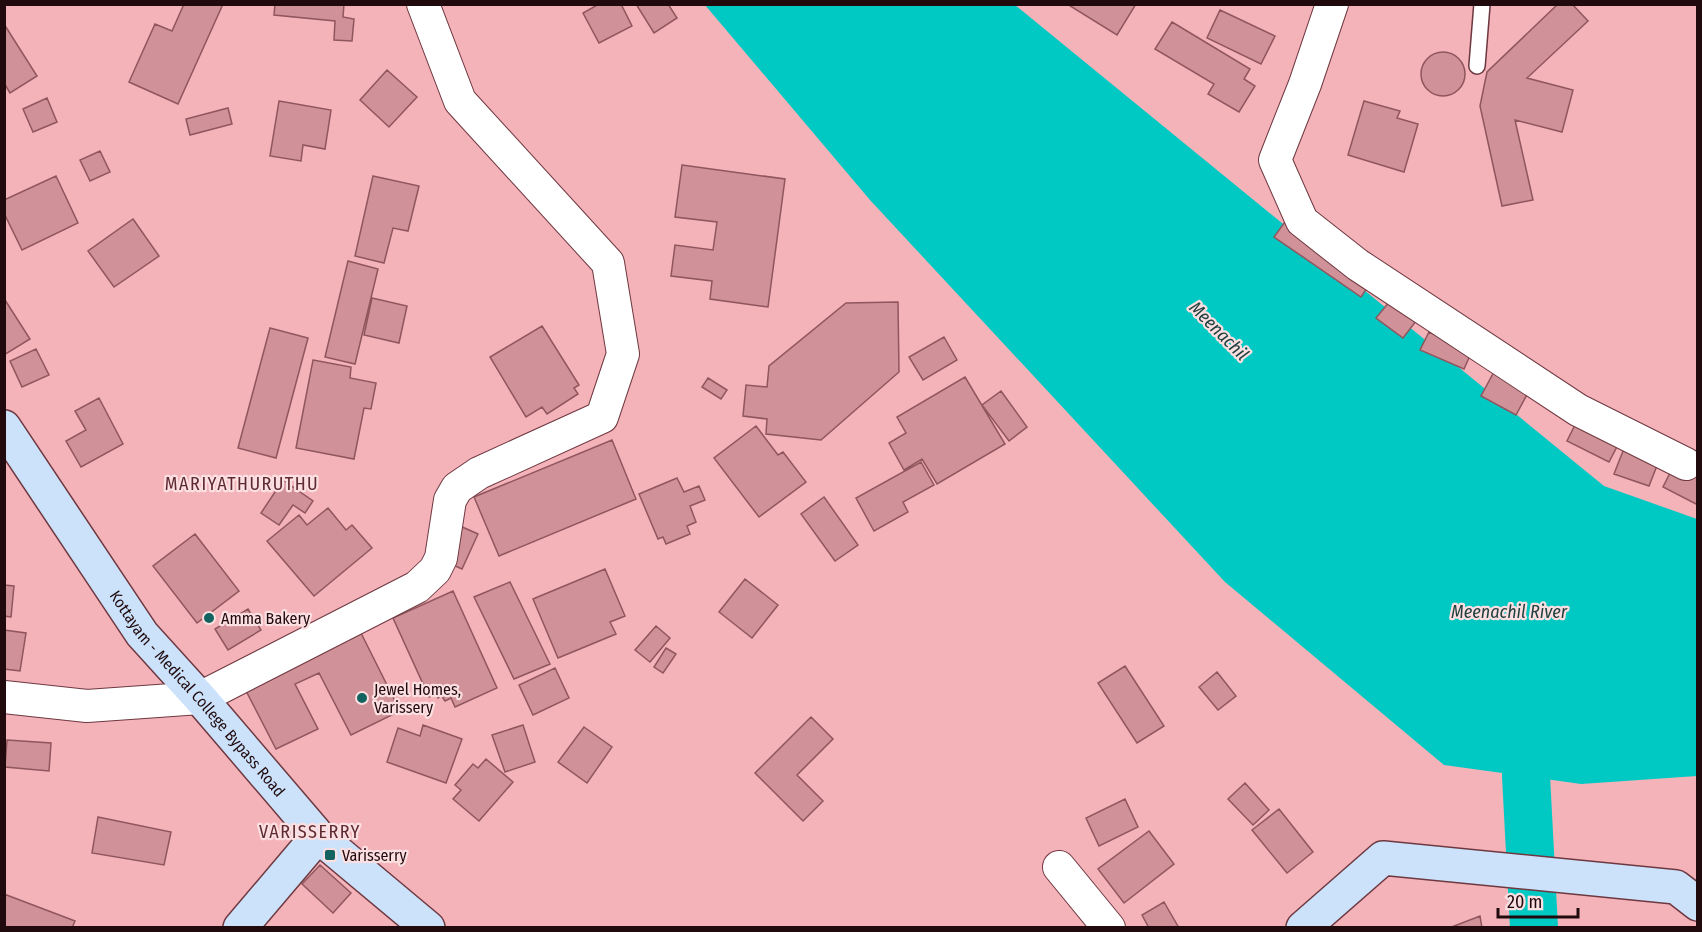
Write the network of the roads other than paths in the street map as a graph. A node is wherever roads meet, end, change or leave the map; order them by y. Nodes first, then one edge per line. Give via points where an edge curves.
1 (423, 4) edge
2 (1332, 4) edge
3 (1482, 4) edge
4 (1477, 66) dead end
5 (4, 427) edge
6 (1686, 464) dead end
7 (4, 697) edge
8 (200, 698) junction
9 (318, 836) junction
10 (1059, 867) dead end
11 (1698, 904) edge
12 (240, 927) edge
13 (428, 927) edge
14 (1109, 927) edge
15 (1303, 927) edge

1 - 8 street via 460,101 608,263 623,354 602,417 479,473 457,488 450,500 441,558 428,579
2 - 6 street via 1275,160 1302,221 1358,266 1578,410
3 - 4 lane
5 - 8 main road, Kottayam - Medical College Bypass Road via 142,634
7 - 8 street via 87,706
8 - 9 main road, Kottayam - Medical College Bypass Road
9 - 12 main road
9 - 13 main road, Kottayam - Medical College Bypass Road
10 - 14 street
11 - 15 main road via 1676,887 1383,858

